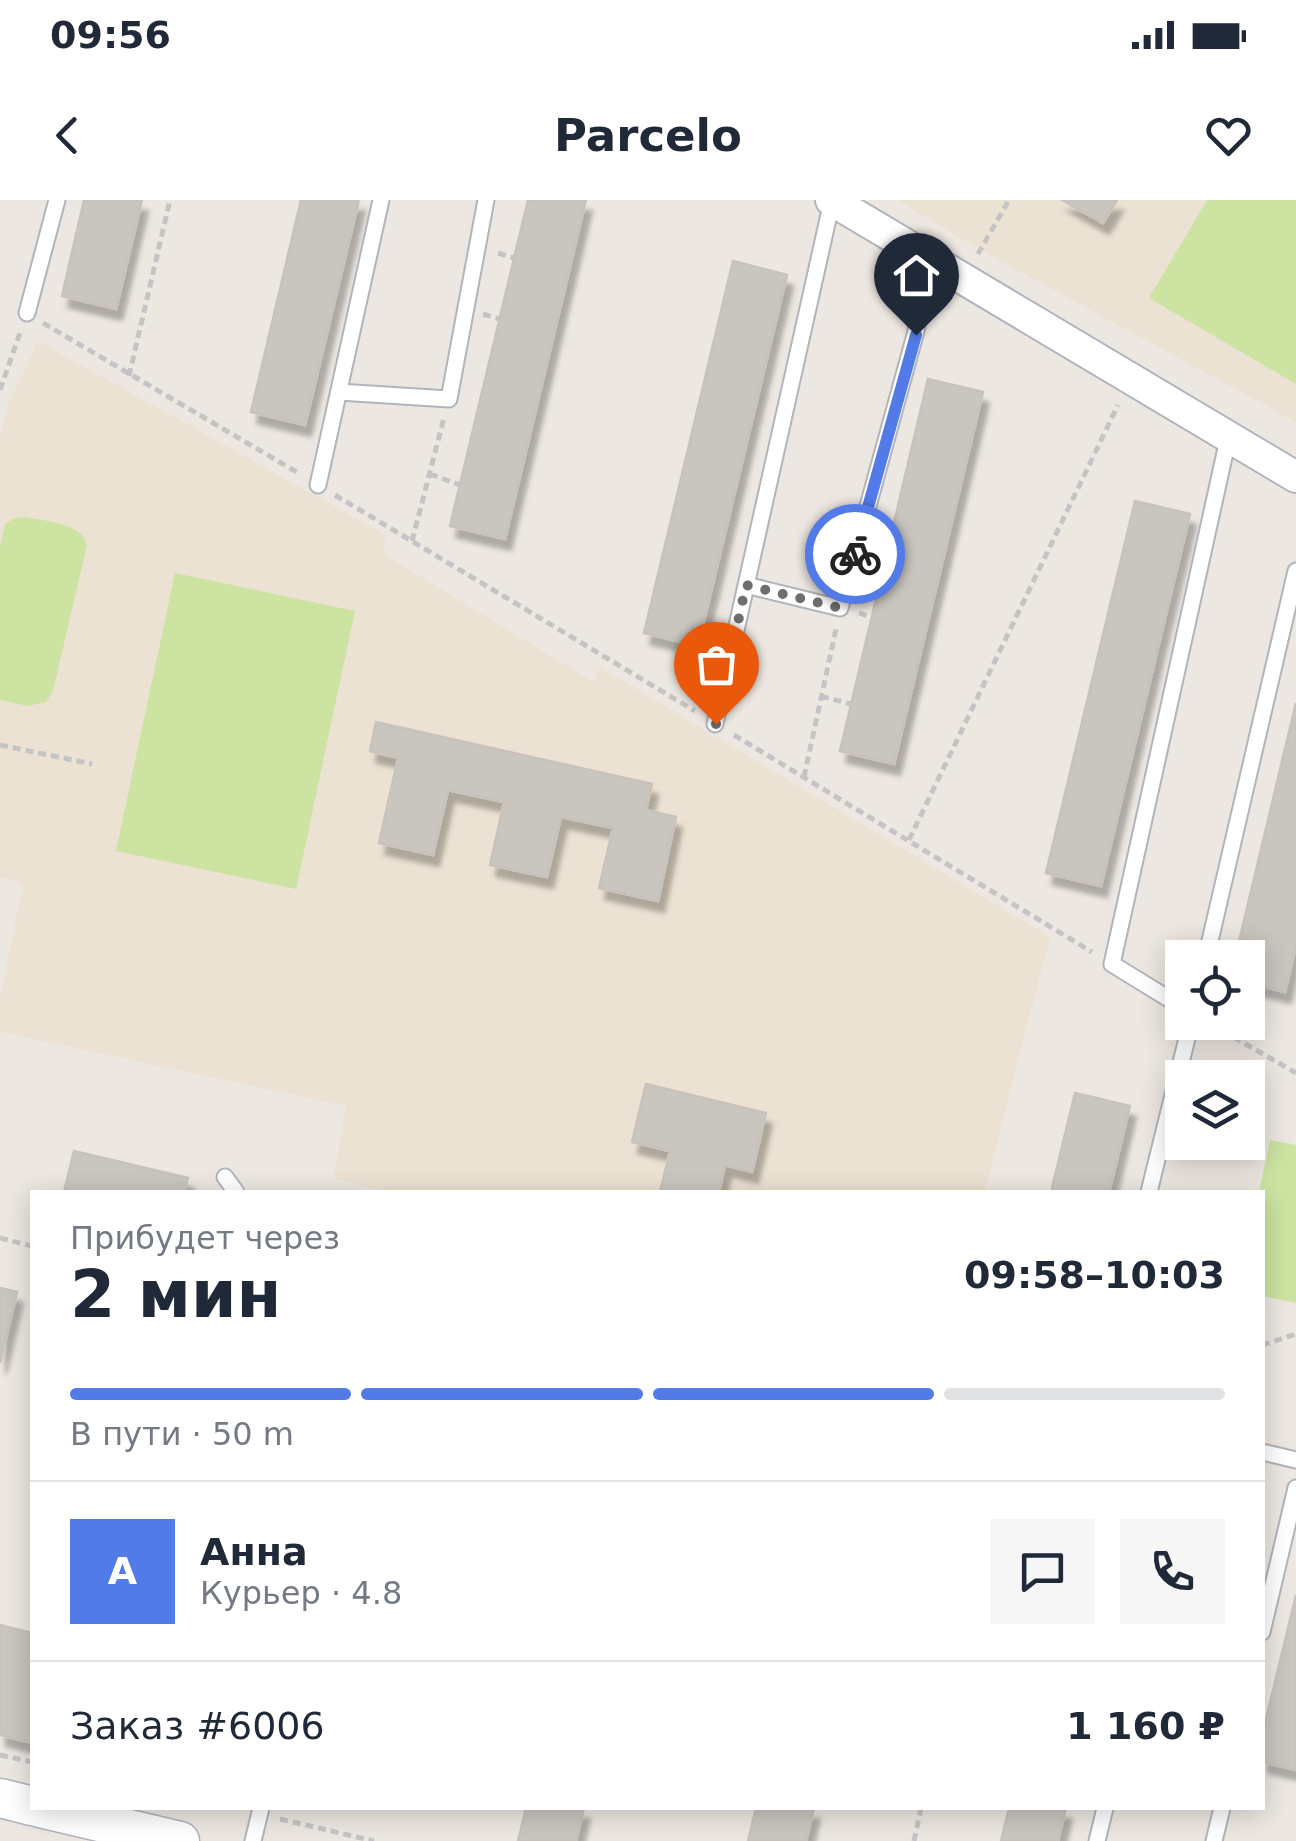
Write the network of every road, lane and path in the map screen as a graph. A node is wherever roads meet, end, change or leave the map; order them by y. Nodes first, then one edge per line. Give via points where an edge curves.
1 (56, 200) edge
2 (170, 200) edge
3 (381, 200) edge
4 (486, 200) edge
5 (832, 200) edge
6 (1010, 200) edge
7 (932, 260) junction
8 (964, 278) junction
9 (27, 313) junction
10 (129, 376) junction
11 (1130, 380) junction
12 (0, 390) edge
13 (339, 392) junction
14 (449, 399) junction
15 (1228, 440) junction
16 (430, 474) junction
17 (1296, 478) edge
18 (318, 485) junction
19 (460, 485) dead end
20 (412, 541) junction
21 (1296, 571) edge
22 (746, 585) junction
23 (840, 608) junction
24 (821, 696) junction
25 (851, 704) dead end
26 (716, 724) junction
27 (0, 744) edge
28 (92, 764) dead end
29 (804, 777) junction
30 (908, 840) junction
31 (1210, 940) edge
32 (1112, 964) junction
33 (1165, 997) edge
34 (1187, 1040) edge
35 (1240, 1040) edge
36 (1296, 1073) edge
37 (225, 1177) dead end
38 (235, 1190) edge
39 (1149, 1190) edge
40 (0, 1238) edge
41 (30, 1246) edge
42 (1296, 1334) edge
43 (1265, 1344) edge
44 (1265, 1453) edge
45 (1296, 1460) edge
46 (1296, 1488) edge
47 (1265, 1619) edge
48 (0, 1755) edge
49 (30, 1762) edge
50 (0, 1798) edge
51 (30, 1806) edge
52 (48, 1810) edge
53 (921, 1810) edge
54 (1105, 1810) edge
55 (1222, 1810) edge
56 (260, 1811) edge
57 (180, 1841) edge
58 (253, 1841) edge
59 (374, 1841) edge
60 (914, 1841) edge
61 (1097, 1841) edge
62 (1214, 1841) edge

1 - 9 lane
2 - 10 path
3 - 13 lane
4 - 14 lane
5 - 7 street
5 - 22 lane
6 - 8 path
7 - 8 street
7 - 23 lane
8 - 11 street
9 - 10 path
9 - 12 path
10 - 18 path
11 - 15 street
11 - 30 path
13 - 14 lane
13 - 18 lane
14 - 16 path
15 - 17 street
15 - 32 lane
16 - 19 path
16 - 20 path
18 - 20 path
20 - 26 path
21 - 31 lane
22 - 23 lane
22 - 26 lane
23 - 24 path
24 - 25 path
24 - 29 path
26 - 29 path
27 - 28 path
29 - 30 path
30 - 32 path
32 - 33 lane
34 - 39 lane
35 - 36 path
37 - 38 lane
40 - 41 path
42 - 43 path
44 - 45 lane
46 - 47 lane
48 - 49 path
50 - 51 street
52 - 57 street
53 - 60 path
54 - 61 lane
55 - 62 lane
56 - 58 lane
56 - 59 path

